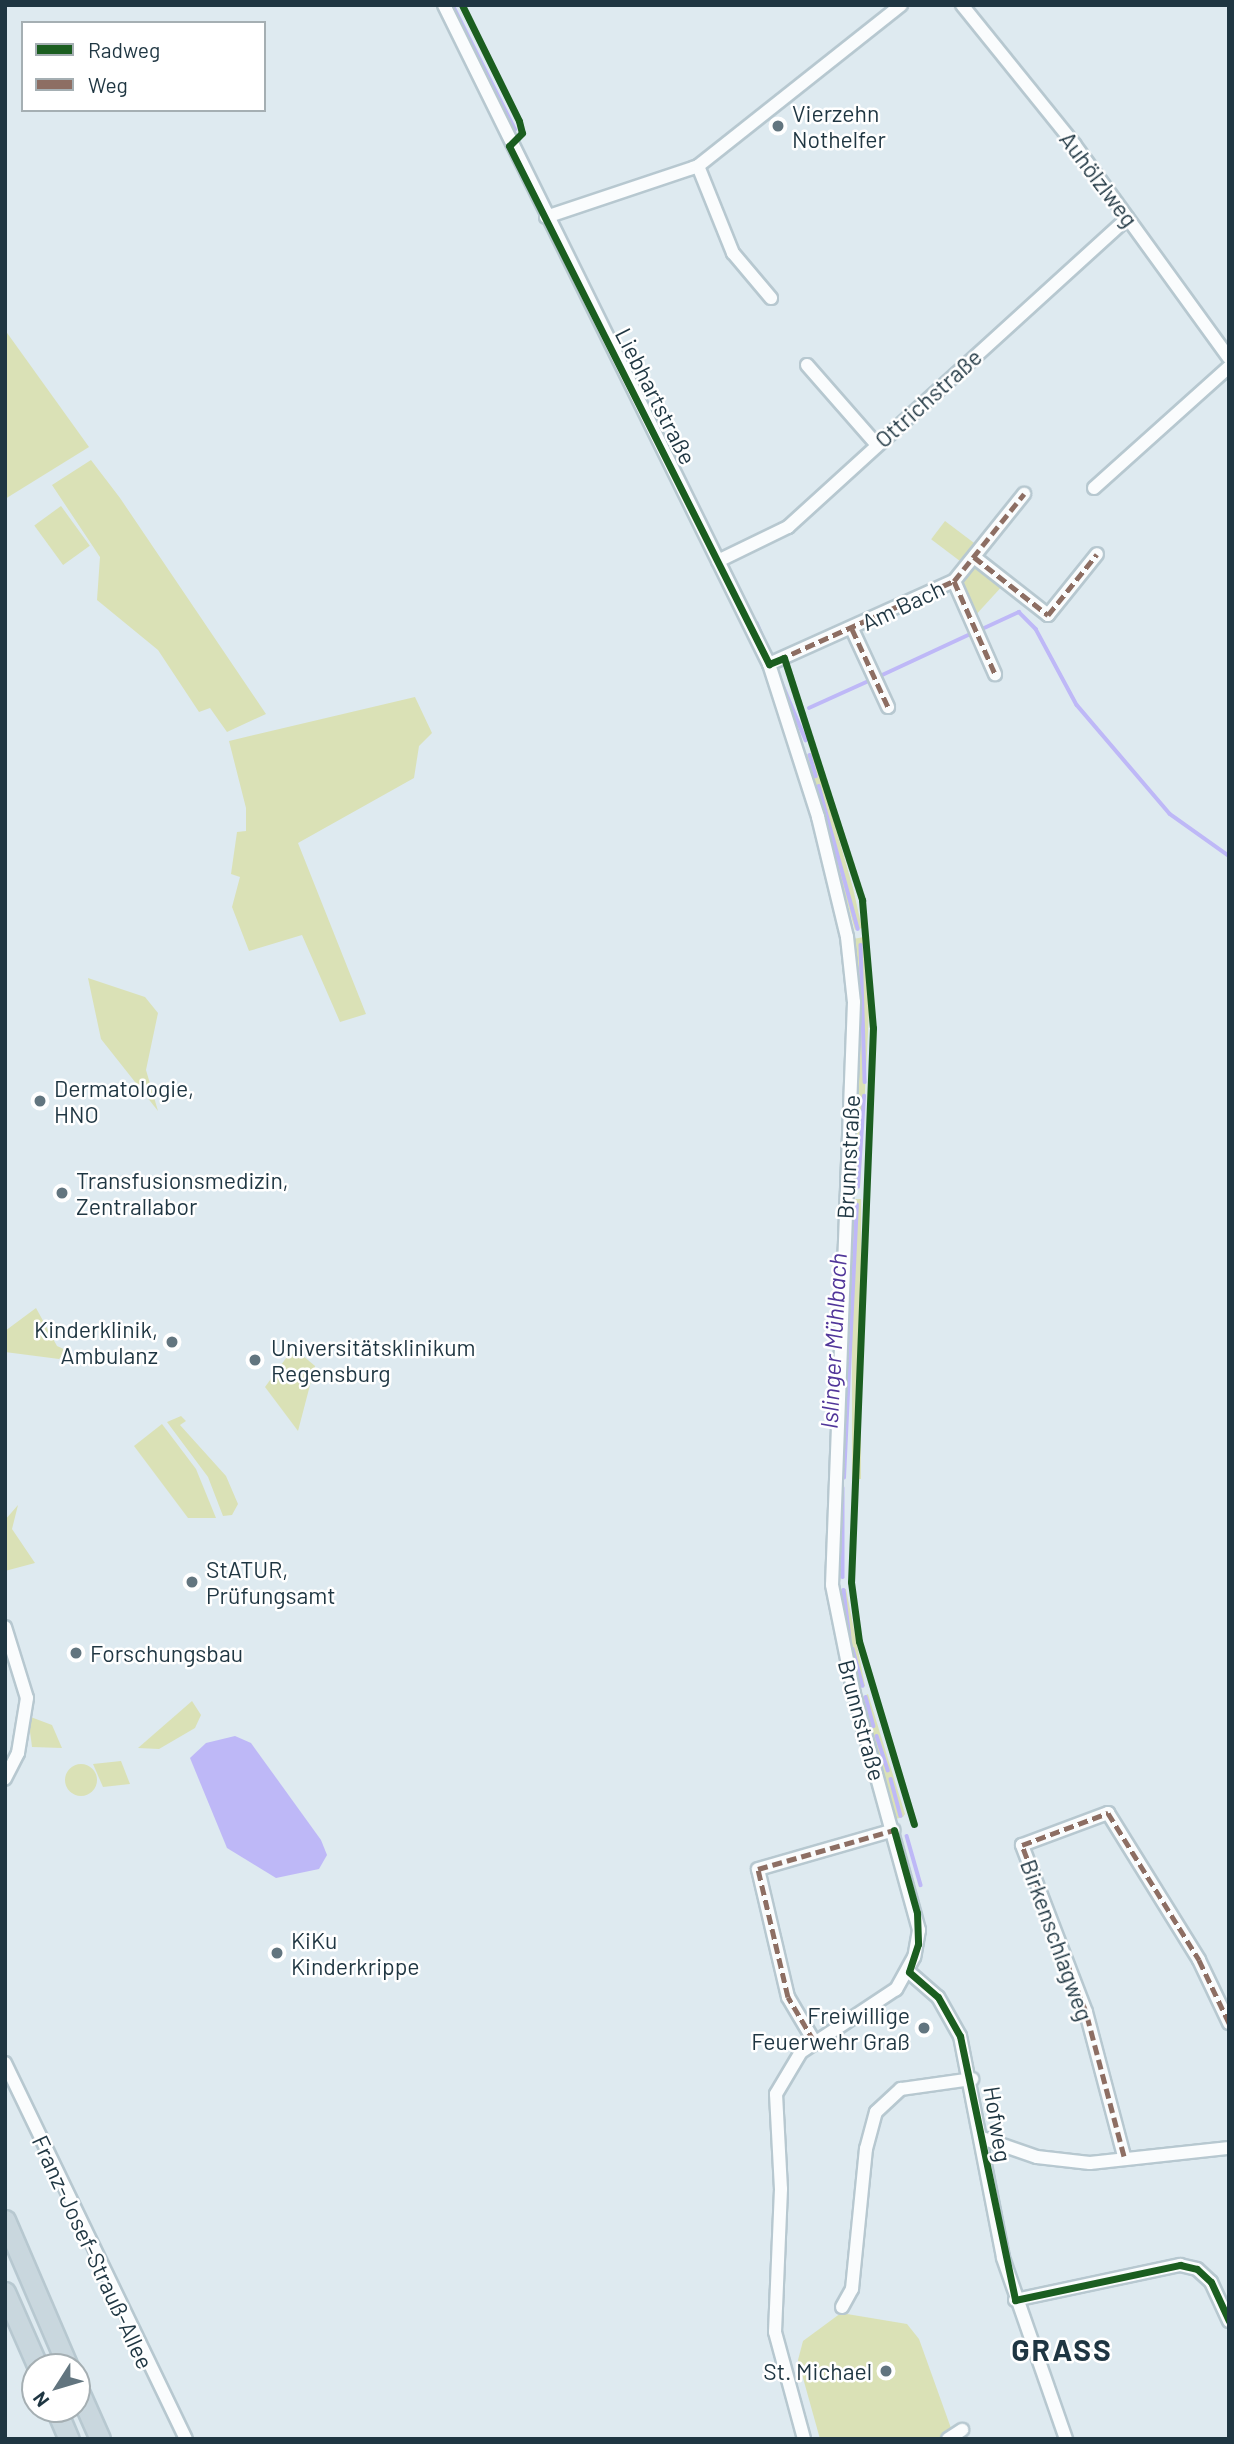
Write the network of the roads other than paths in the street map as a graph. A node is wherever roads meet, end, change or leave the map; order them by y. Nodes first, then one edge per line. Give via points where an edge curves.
1 (444, 5) edge
2 (901, 5) edge
3 (962, 5) edge
4 (698, 166) junction
5 (546, 217) junction
6 (1128, 218) junction
7 (771, 298) dead end
8 (1229, 358) edge
9 (807, 365) dead end
10 (1229, 367) edge
11 (877, 445) junction
12 (1094, 488) dead end
13 (1024, 494) dead end
14 (1097, 554) dead end
15 (974, 557) junction
16 (718, 561) junction
17 (954, 581) junction
18 (852, 629) junction
19 (774, 662) junction
20 (995, 674) dead end
21 (888, 707) dead end
22 (835, 887) joint
23 (5, 1627) edge
24 (5, 1779) edge
25 (894, 1830) junction
26 (909, 1972) junction
27 (1229, 2023) edge
28 (814, 2041) junction
29 (5, 2063) edge
30 (972, 2079) junction
31 (982, 2138) junction
32 (1229, 2148) edge
33 (1124, 2156) junction
34 (5, 2220) edge
35 (5, 2292) edge
36 (1015, 2300) junction
37 (842, 2307) dead end
38 (1229, 2321) edge
39 (32, 2353) edge
40 (62, 2353) edge
41 (91, 2419) edge
42 (962, 2430) dead end
43 (100, 2439) edge
44 (186, 2439) edge
45 (804, 2439) edge
46 (948, 2439) edge
47 (1066, 2439) edge

1 - 5 street, Liebhartstraße
2 - 4 street
3 - 6 street, Auhölzlweg
4 - 5 street
4 - 7 street via 733,253
5 - 16 street, Liebhartstraße
6 - 8 street, Auhölzlweg
6 - 11 street, Ottrichstraße
9 - 11 street
10 - 12 street
11 - 16 street, Ottrichstraße via 788,527
13 - 15 street, Am Bach
14 - 15 street via 1048,615
15 - 17 street, Am Bach
16 - 19 street, Liebhartstraße
17 - 18 street, Am Bach
17 - 20 street, Am Bach
18 - 19 street, Am Bach
18 - 21 street, Am Bach
19 - 22 street, Liebhartstraße
22 - 25 street, Brunnstraße via 854,1002 832,1585 854,1694
23 - 24 street via 27,1698 18,1753
25 - 26 street, Brunnstraße via 917,1913 918,1944
25 - 28 street via 758,1869 788,1997
26 - 28 street, Brunnstraße via 883,2000
26 - 30 street, Hofweg via 938,1997 960,2036
27 - 33 street, Birkenschlagweg via 1199,1960 1108,1813 1022,1844 1086,2012
28 - 45 street, Brunnstraße via 788,2065 773,2112 780,2189 775,2332
29 - 44 street, Franz-Josef-Strauß-Allee
30 - 31 street, Hofweg
30 - 37 street via 901,2090 876,2112 866,2149 852,2289
31 - 33 street via 1062,2162
31 - 36 street, Hofweg
32 - 33 street
34 - 40 highway
35 - 39 highway
36 - 38 street via 1180,2265 1197,2269 1211,2282
36 - 47 street, Hofweg
41 - 43 highway
42 - 46 street

